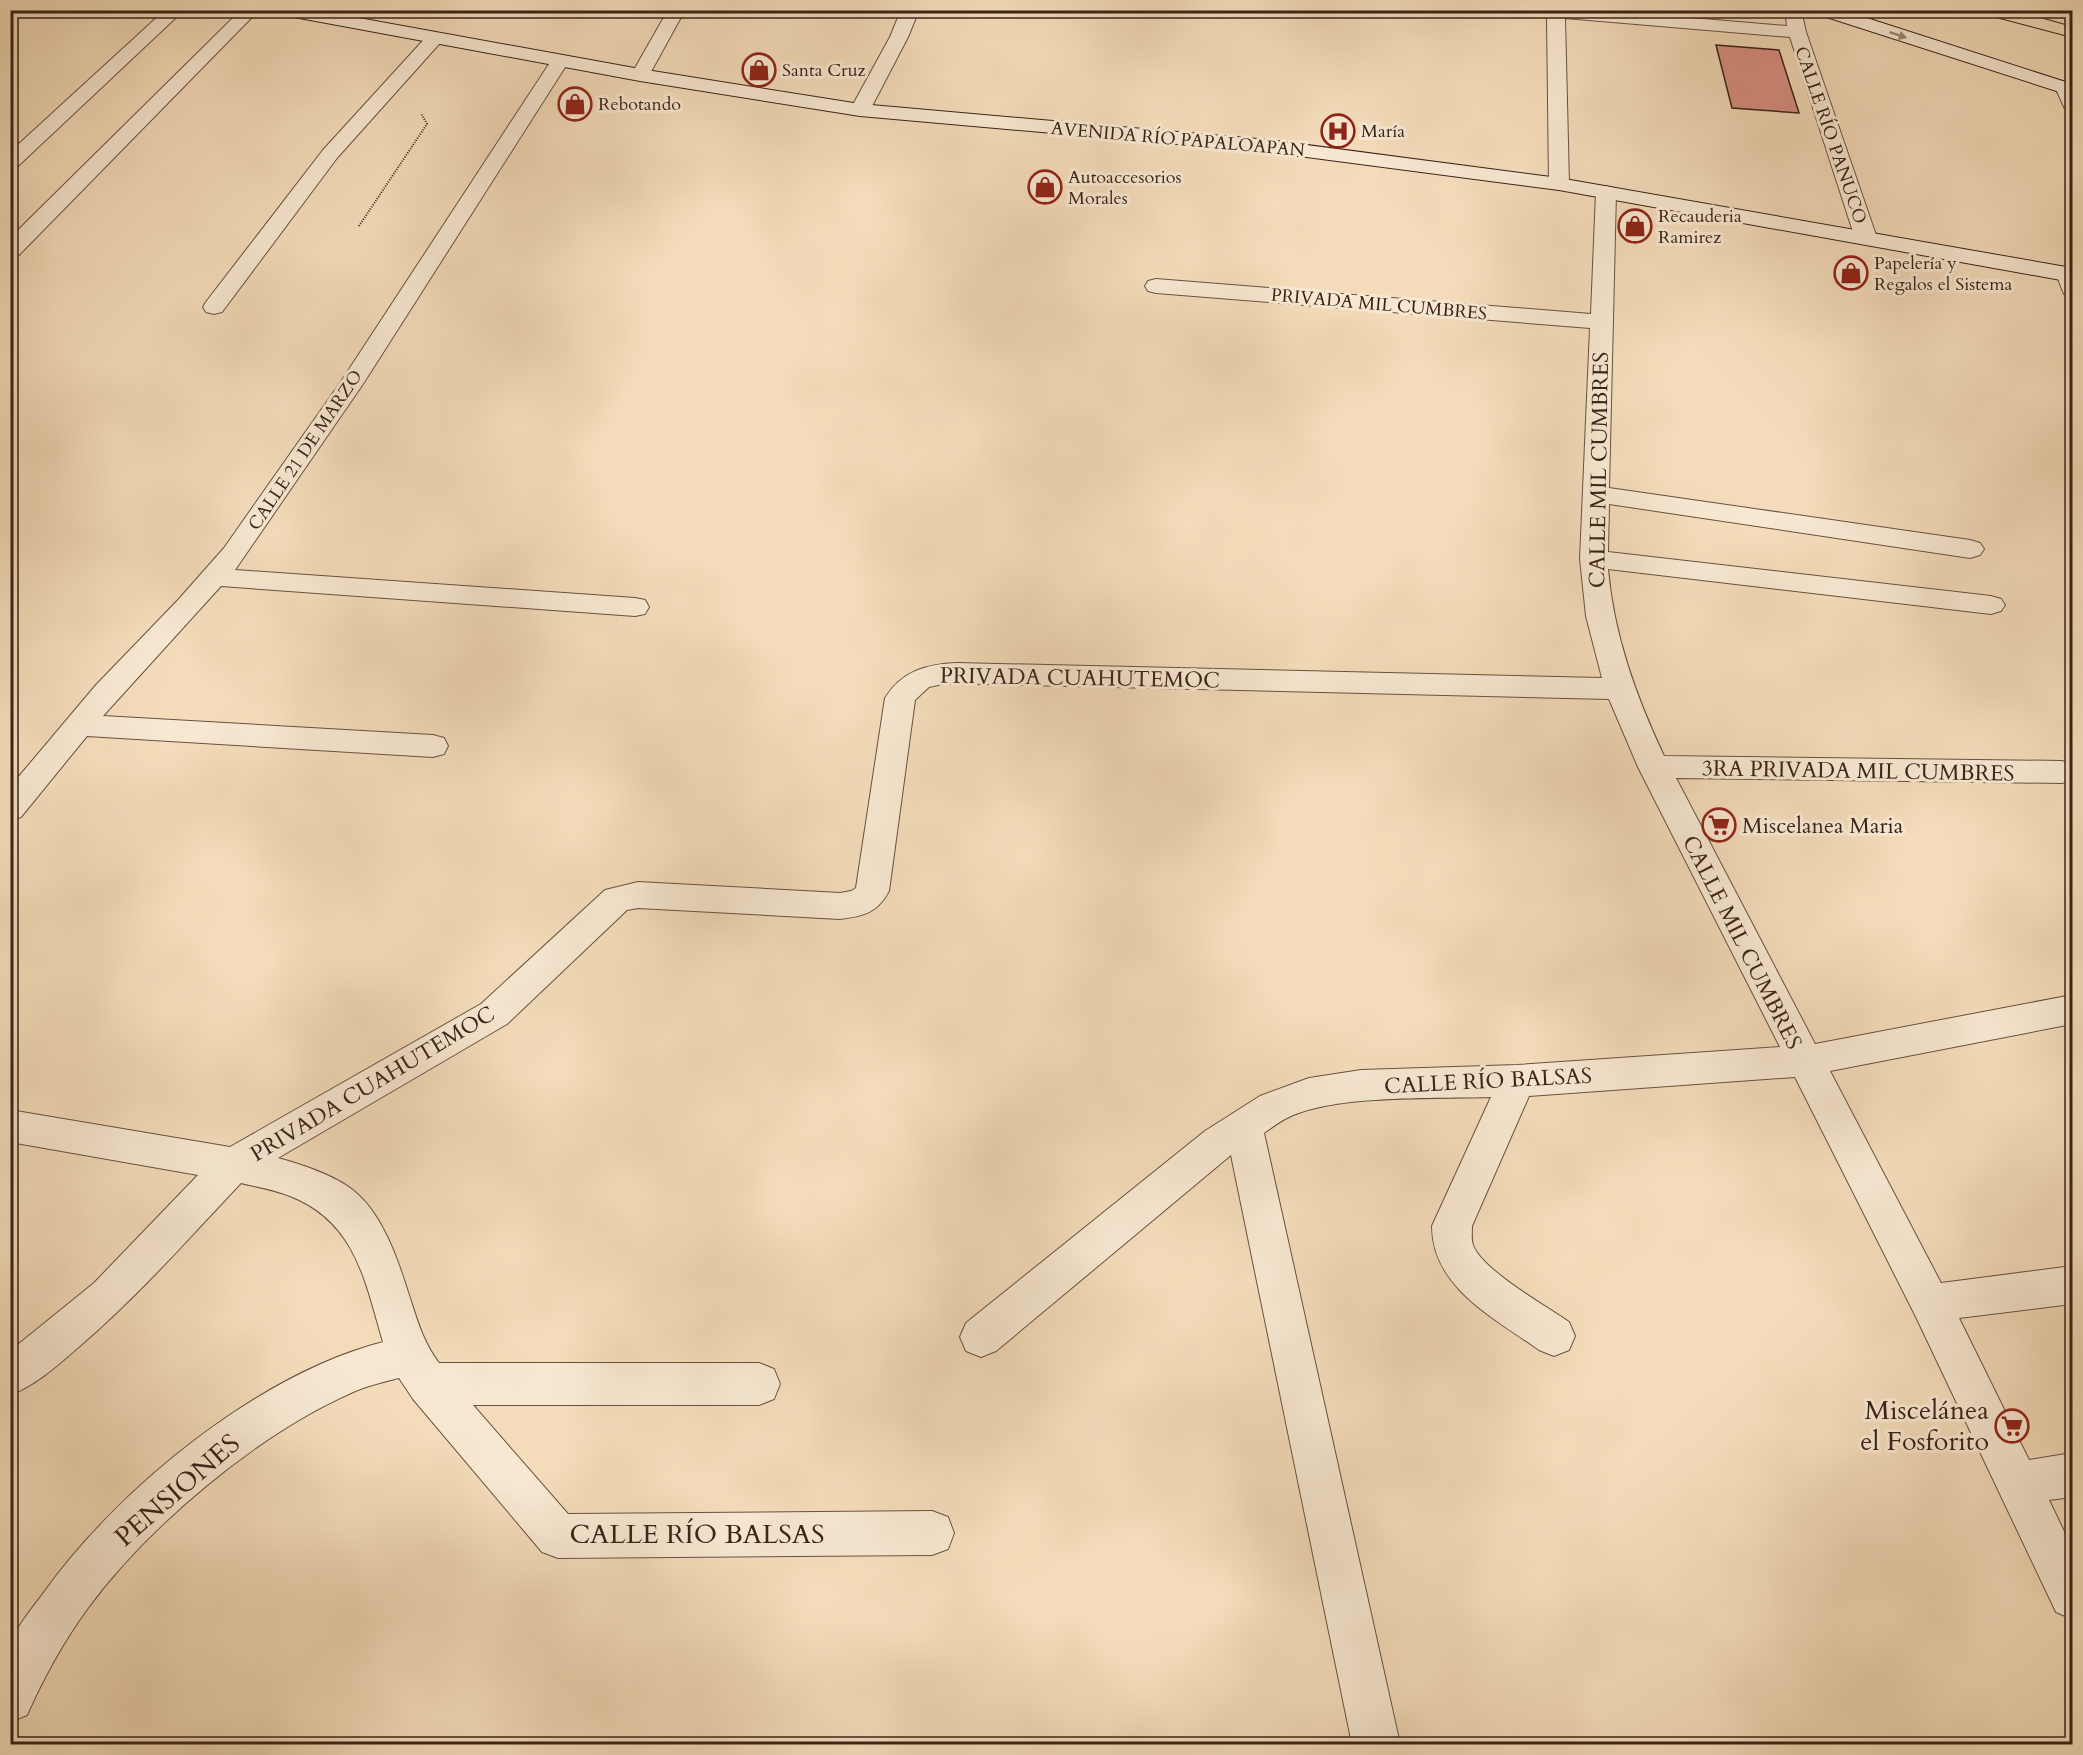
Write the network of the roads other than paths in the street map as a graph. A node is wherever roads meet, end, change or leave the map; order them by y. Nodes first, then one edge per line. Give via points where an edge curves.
1 (176, 10) edge
2 (250, 10) edge
3 (283, 10) edge
4 (677, 10) edge
5 (910, 10) edge
6 (1526, 10) edge
7 (1793, 10) edge
8 (1822, 10) edge
9 (1991, 10) edge
10 (1556, 12) edge
11 (1797, 32) junction
12 (2073, 32) edge
13 (434, 39) junction
14 (560, 60) junction
15 (640, 75) junction
16 (2068, 88) edge
17 (2073, 105) edge
18 (860, 110) junction
19 (10, 163) edge
20 (1559, 184) junction
21 (1605, 192) junction
22 (1866, 238) junction
23 (10, 251) edge
24 (2071, 280) edge
25 (1156, 286) dead end
26 (214, 308) dead end
27 (1602, 322) junction
28 (1594, 494) junction
29 (1970, 549) dead end
30 (1594, 559) junction
31 (215, 577) junction
32 (1991, 605) dead end
33 (635, 607) dead end
34 (1618, 689) junction
35 (78, 725) junction
36 (433, 746) dead end
37 (1654, 767) junction
38 (2062, 772) dead end
39 (10, 809) edge
40 (2073, 1009) edge
41 (1804, 1061) junction
42 (1517, 1081) junction
43 (1243, 1125) junction
44 (10, 1126) edge
45 (234, 1164) junction
46 (2073, 1285) edge
47 (1930, 1303) junction
48 (1554, 1336) dead end
49 (981, 1337) dead end
50 (418, 1370) junction
51 (10, 1376) edge
52 (759, 1384) dead end
53 (2073, 1475) edge
54 (2018, 1483) junction
55 (932, 1533) dead end
56 (2073, 1596) edge
57 (10, 1698) edge
58 (1376, 1744) edge

1 - 19 street
2 - 23 street
3 - 13 street, AVENIDA RÍO PAPALOAPAN
4 - 15 street
5 - 18 street
6 - 10 street
7 - 11 street, CALLE RÍO PANUCO
8 -> 16 street
9 - 12 highway
10 - 11 street
10 - 20 street
11 - 22 street, CALLE RÍO PANUCO
13 - 14 street, AVENIDA RÍO PAPALOAPAN
13 - 26 street via 330,154
14 - 15 street, AVENIDA RÍO PAPALOAPAN
14 - 31 street, CALLE 21 DE MARZO via 351,384
15 - 18 street, AVENIDA RÍO PAPALOAPAN
16 - 17 street
18 - 20 street, AVENIDA RÍO PAPALOAPAN via 1269,146
20 - 21 street, AVENIDA RÍO PAPALOAPAN
21 - 22 street, AVENIDA RÍO PAPALOAPAN
21 - 27 street, CALLE MIL CUMBRES
22 - 24 street, AVENIDA RÍO PAPALOAPAN
25 - 27 street, PRIVADA MIL CUMBRES
27 - 28 street, CALLE MIL CUMBRES
28 - 29 street
28 - 30 street, CALLE MIL CUMBRES
30 - 32 street
30 - 34 street, CALLE MIL CUMBRES via 1601,630
31 - 33 street
31 - 35 street, CALLE 21 DE MARZO
34 - 37 street, CALLE MIL CUMBRES
34 - 45 street, PRIVADA CUAHUTEMOC via 930,674 911,684 900,698 868,898 840,906 638,895 616,898 494,1014
35 - 36 street
35 - 39 street, CALLE 21 DE MARZO
37 - 38 street, 3RA PRIVADA MIL CUMBRES
37 - 41 street, CALLE MIL CUMBRES
40 - 41 street, CALLE RÍO BALSAS
41 - 42 street, CALLE RÍO BALSAS
41 - 47 street
42 - 43 street, CALLE RÍO BALSAS via 1361,1086 1309,1094 1273,1107
42 - 48 street via 1452,1226 1452,1244 1473,1277
43 - 49 street, CALLE RÍO BALSAS
43 - 58 street
44 - 45 street, CALLE RÍO BALSAS
45 - 50 street, CALLE RÍO BALSAS via 299,1181 340,1203 366,1235
45 - 51 street, PRIVADA CUAHUTEMOC via 108,1296
46 - 47 street
47 - 54 street
50 - 52 street, PENSIONES
50 - 55 street, CALLE RÍO BALSAS via 558,1536
50 - 57 street, PENSIONES via 359,1369 310,1391 250,1427 184,1476 118,1536 63,1602 24,1666
53 - 54 street
54 - 56 street

